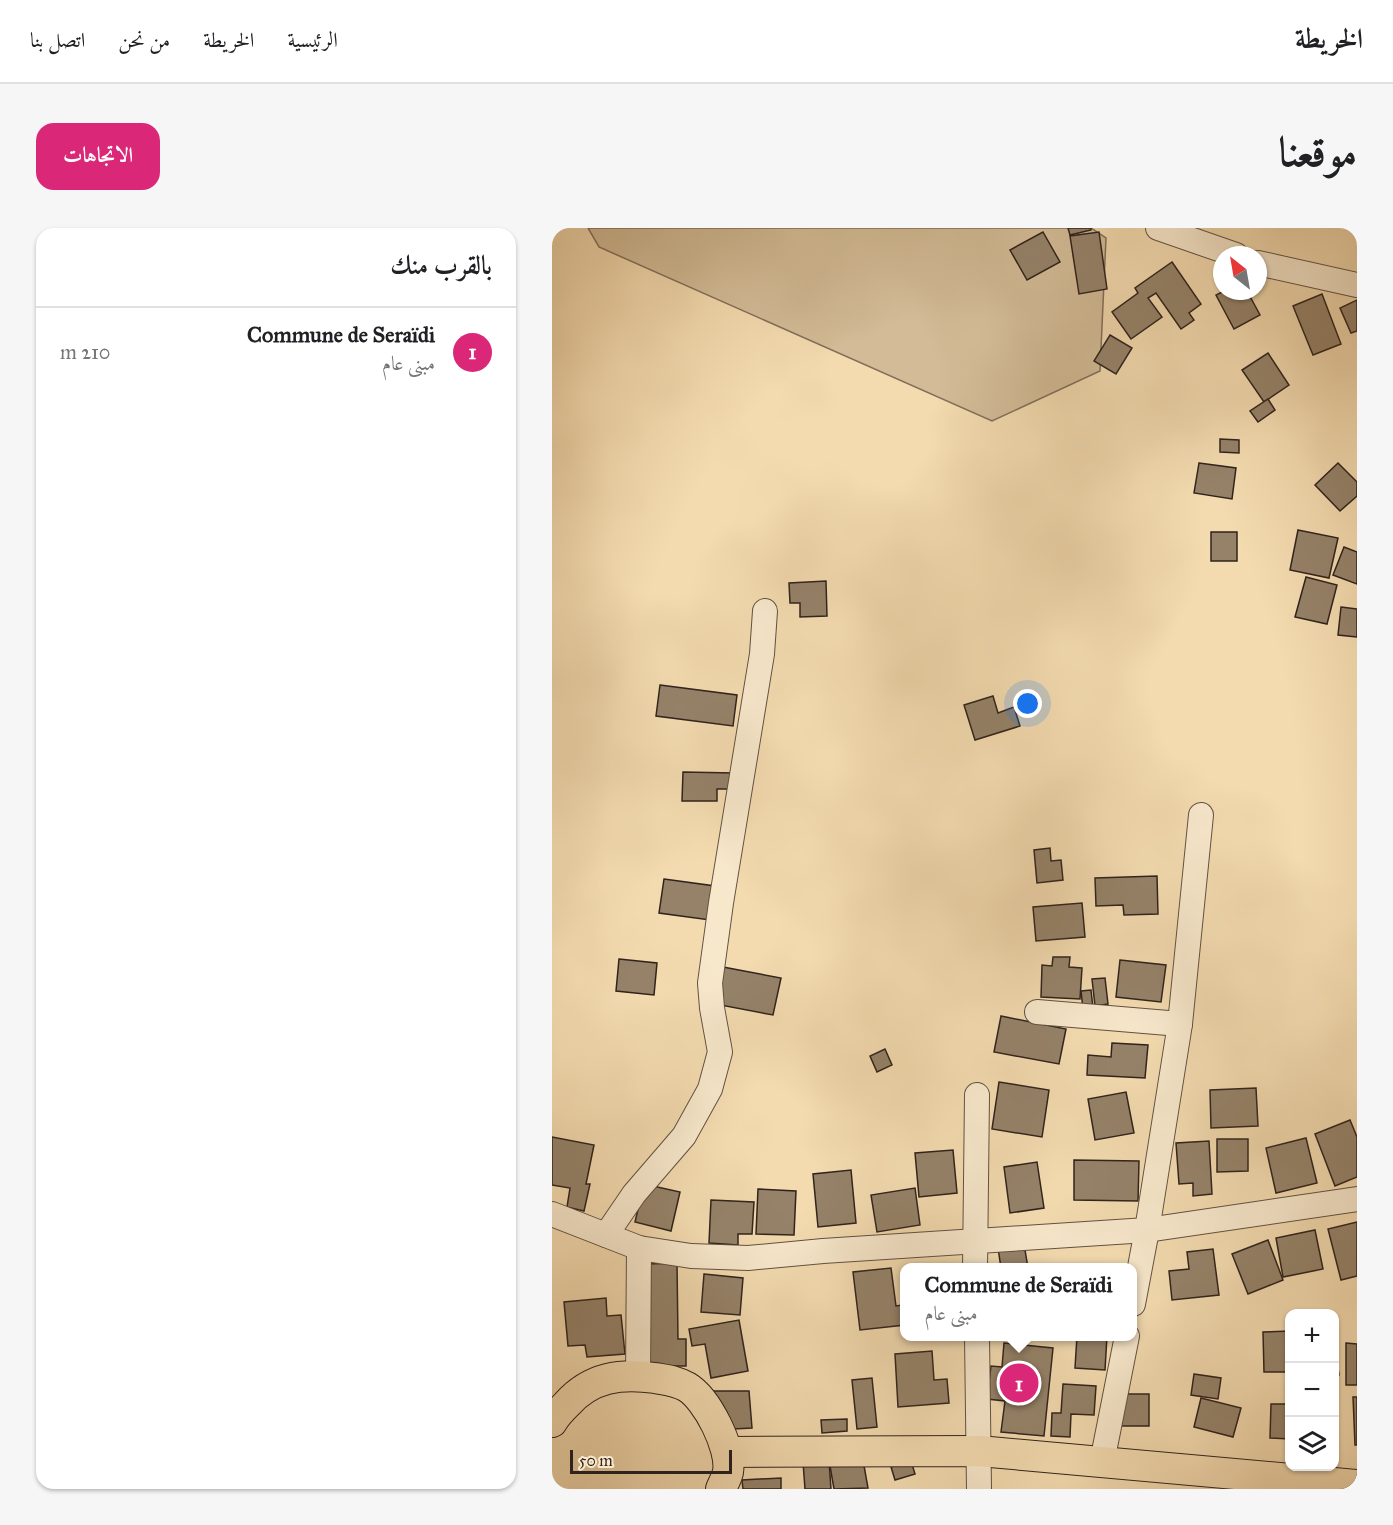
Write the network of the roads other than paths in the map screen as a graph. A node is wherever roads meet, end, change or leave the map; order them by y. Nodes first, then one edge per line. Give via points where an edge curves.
1 (1158, 228) edge
2 (1213, 247) edge
3 (1267, 265) edge
4 (1357, 285) edge
5 (765, 611) dead end
6 (1201, 815) dead end
7 (1037, 1012) dead end
8 (1180, 1024) junction
9 (977, 1095) dead end
10 (1357, 1199) edge
11 (552, 1214) edge
12 (1148, 1230) junction
13 (606, 1235) junction
14 (975, 1241) junction
15 (639, 1248) junction
16 (975, 1263) edge
17 (1137, 1284) edge
18 (976, 1341) edge
19 (1126, 1341) edge
20 (638, 1376) junction
21 (552, 1422) edge
22 (979, 1451) junction
23 (727, 1452) junction
24 (1102, 1462) junction
25 (1357, 1485) edge
26 (721, 1489) edge
27 (979, 1489) edge

1 - 2 street
3 - 4 street
5 - 13 street via 762,654 710,983 720,1052 710,1089 684,1136 634,1194
6 - 8 street
7 - 8 street
8 - 12 street
9 - 14 street
10 - 12 street
11 - 13 street
12 - 14 street
12 - 17 street
13 - 15 street
14 - 15 street via 748,1258 691,1256
14 - 16 street
15 - 20 street
18 - 22 street
19 - 24 street
20 - 21 main road via 610,1378 584,1389
20 - 23 main road via 688,1387 712,1419
22 - 23 main road
22 - 24 main road
22 - 27 street
23 - 26 main road via 728,1472
24 - 25 main road

